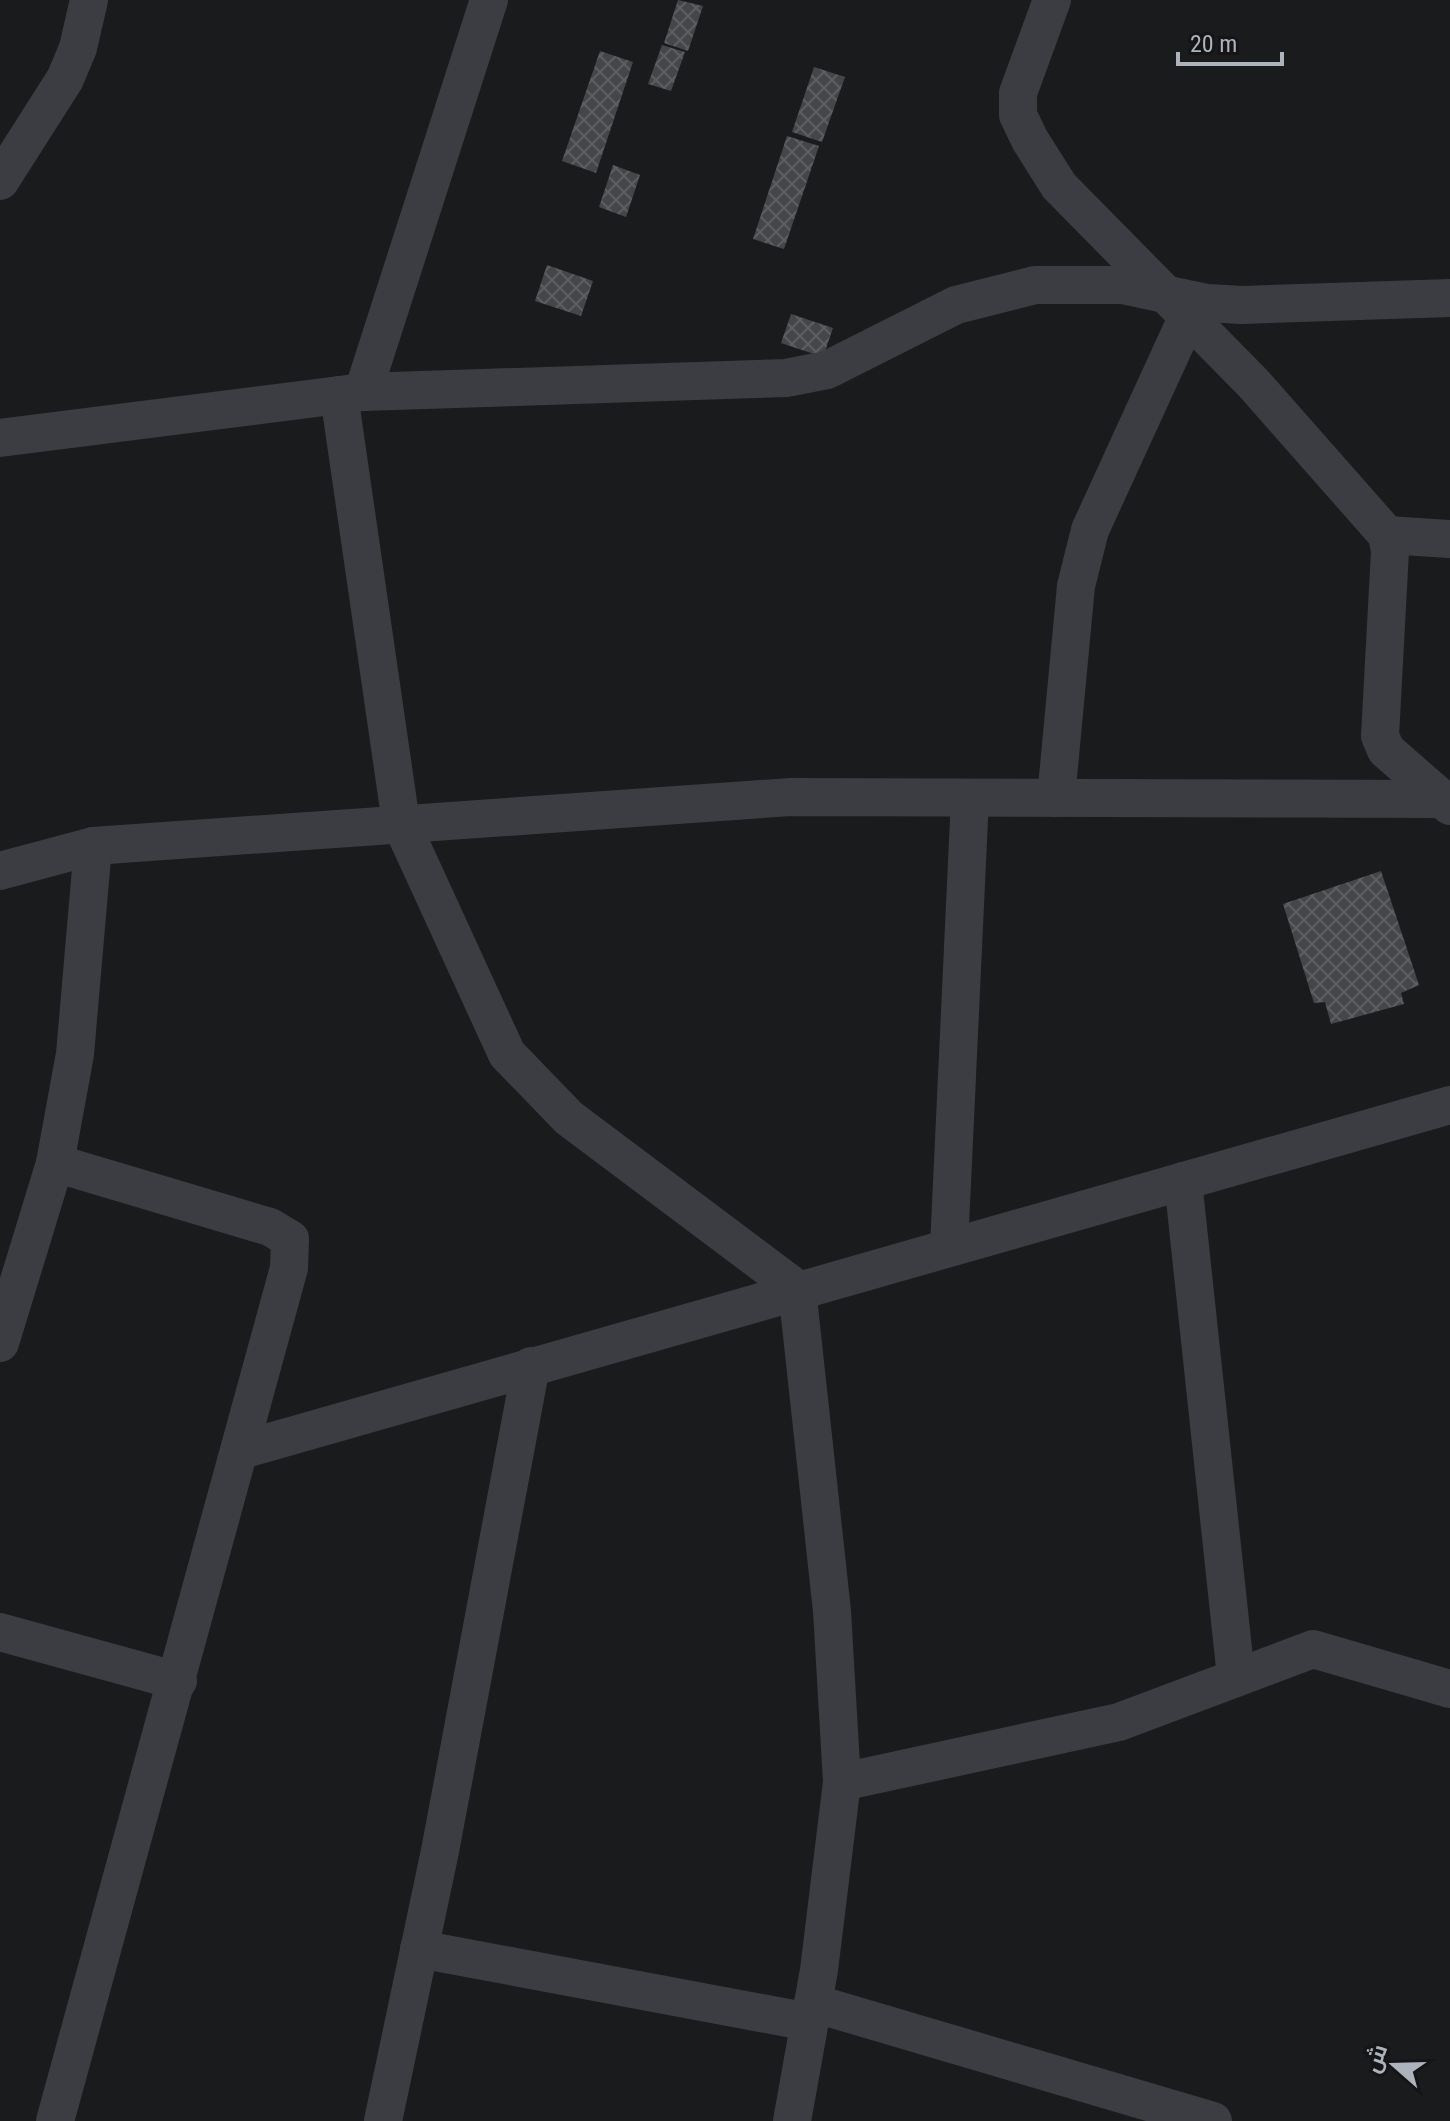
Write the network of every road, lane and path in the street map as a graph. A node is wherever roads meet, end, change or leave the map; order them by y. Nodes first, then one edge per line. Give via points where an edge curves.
1 (89, 0) edge
2 (489, 0) edge
3 (1052, 0) edge
4 (0, 181) edge
5 (1450, 298) edge
6 (1178, 306) junction
7 (351, 394) junction
8 (0, 438) edge
9 (1387, 535) junction
10 (1450, 539) edge
11 (970, 798) junction
12 (1056, 798) junction
13 (1446, 803) edge
14 (401, 823) junction
15 (93, 846) junction
16 (0, 871) edge
17 (1450, 1105) edge
18 (55, 1163) junction
19 (1183, 1181) junction
20 (949, 1247) junction
21 (797, 1289) junction
22 (0, 1343) edge
23 (531, 1366) junction
24 (242, 1450) junction
25 (0, 1632) edge
26 (1236, 1677) junction
27 (178, 1681) junction
28 (1450, 1689) edge
29 (842, 1782) junction
30 (419, 1949) junction
31 (811, 2012) junction
32 (800, 2115) edge
33 (55, 2121) edge
34 (383, 2121) edge
35 (1213, 2121) edge

1 - 4 street via 65,79
2 - 7 street
3 - 6 street via 1018,93 1018,115 1059,186
5 - 6 street
6 - 7 street via 1122,285 1035,285 956,305 827,370 786,378
6 - 9 street
6 - 12 street via 1090,530 1076,586
7 - 8 street
7 - 14 street
9 - 10 street
9 - 13 street via 1380,736 1386,750
11 - 12 street
11 - 14 street via 791,797
11 - 20 street
12 - 13 street
14 - 15 street
14 - 21 street via 507,1054 569,1118
15 - 16 street
15 - 18 street via 75,1054
17 - 19 street
18 - 22 street
18 - 24 street via 270,1227 290,1239 289,1268
19 - 20 street
19 - 26 street
20 - 21 street
21 - 23 street
21 - 29 street via 832,1611
23 - 24 street
23 - 30 street
24 - 27 street
25 - 27 street
26 - 28 street via 1313,1649
26 - 29 street via 1097,1728
27 - 33 street
29 - 31 street
30 - 31 street
30 - 34 street
31 - 32 street
31 - 35 street

